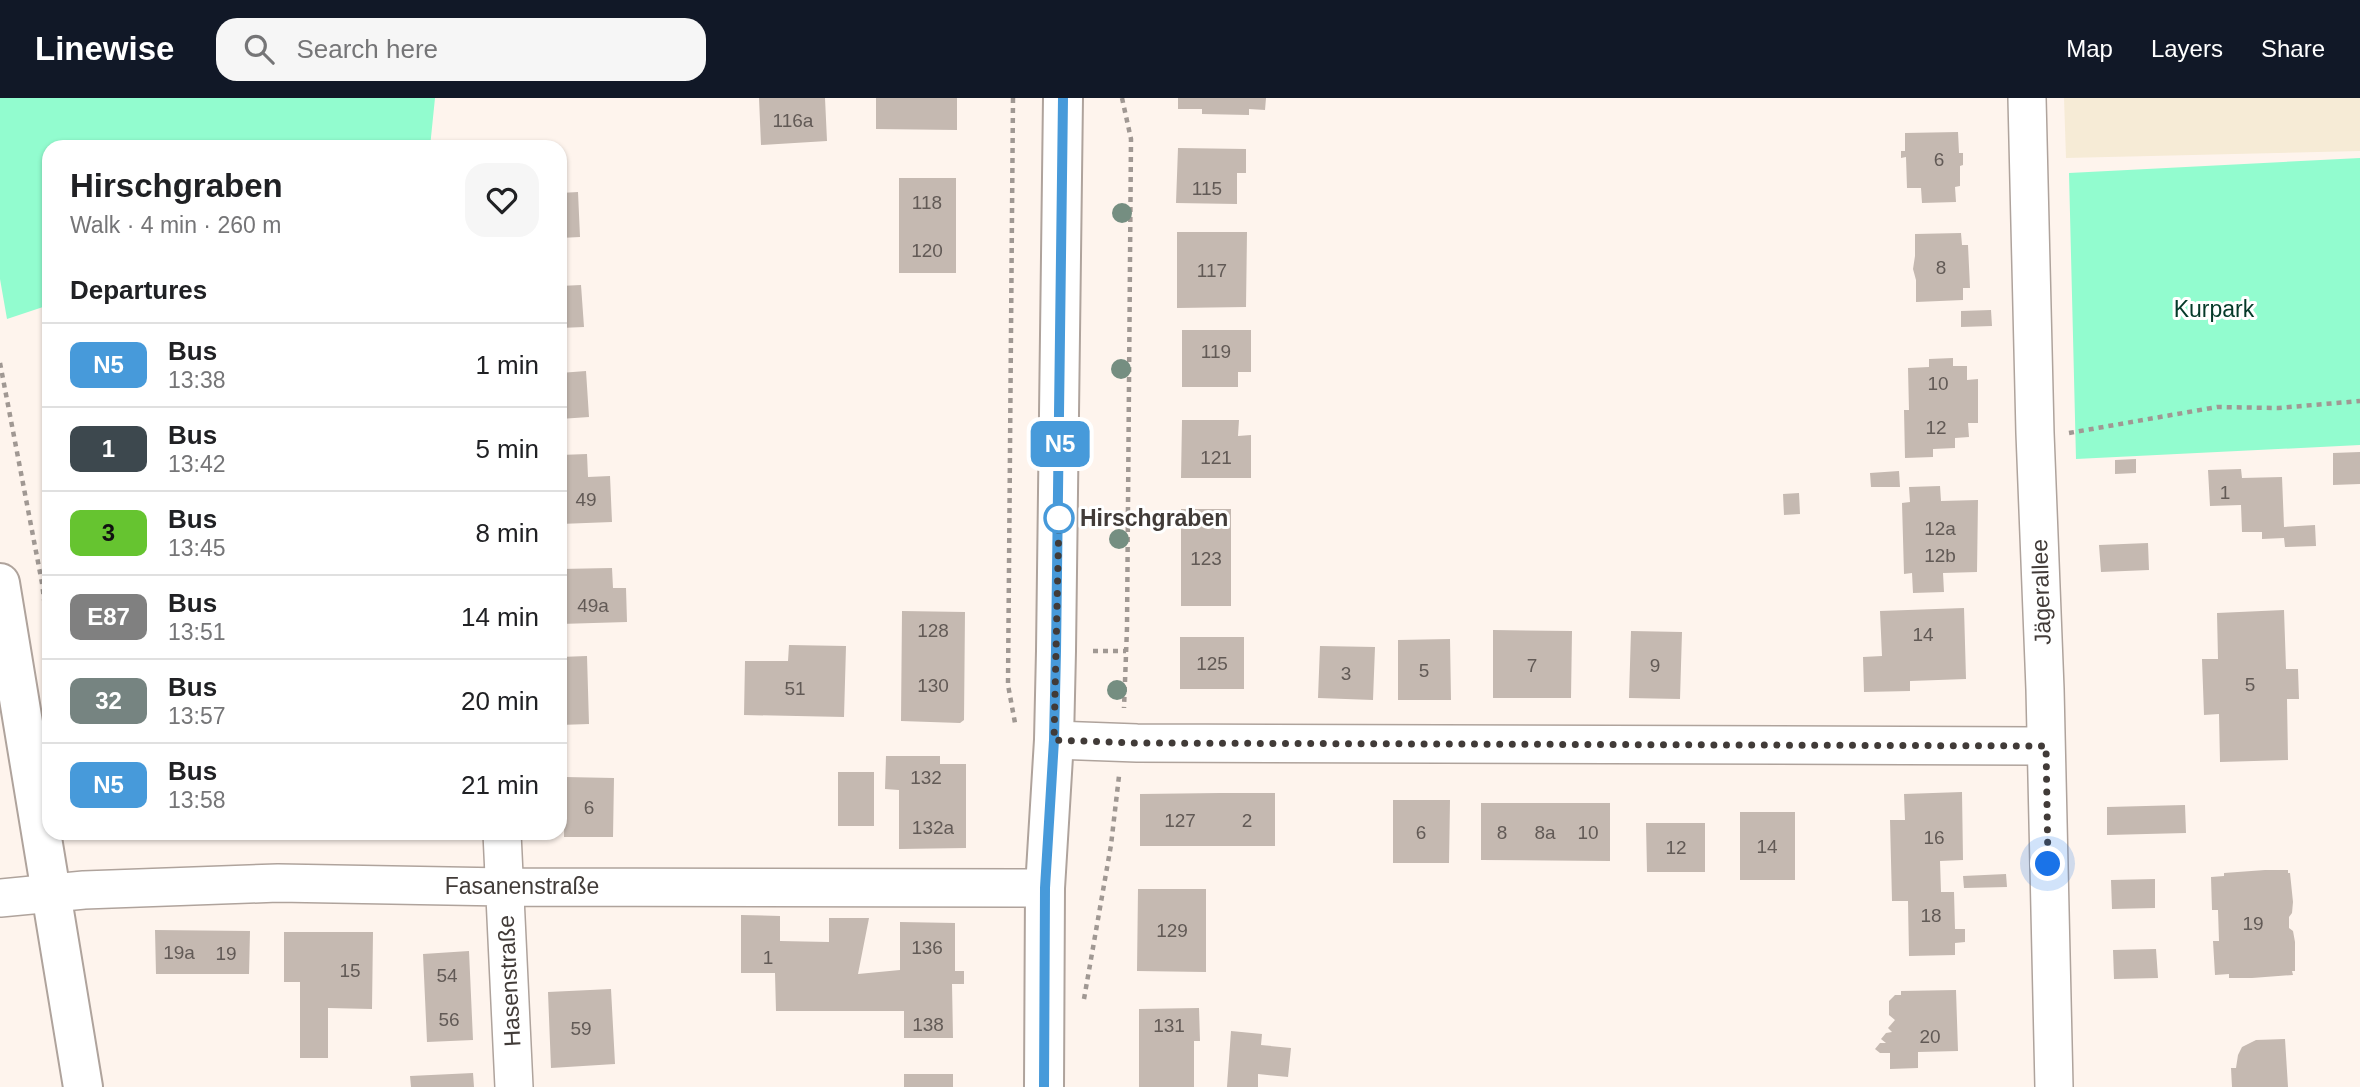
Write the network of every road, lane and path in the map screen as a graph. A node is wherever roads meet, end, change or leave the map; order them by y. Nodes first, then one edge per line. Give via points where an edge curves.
1 (1013, 98) edge
2 (1063, 98) edge
3 (1122, 98) edge
4 (2027, 98) edge
5 (0, 363) edge
6 (2360, 401) edge
7 (2035, 433) junction
8 (0, 583) edge
9 (42, 583) edge
10 (1015, 733) dead end
11 (1054, 740) junction
12 (1121, 743) junction
13 (2046, 746) junction
14 (42, 837) edge
15 (42, 840) edge
16 (502, 840) edge
17 (505, 887) junction
18 (1045, 888) junction
19 (51, 892) junction
20 (0, 898) edge
21 (1082, 1010) dead end
22 (83, 1087) edge
23 (514, 1087) edge
24 (1044, 1087) edge
25 (2054, 1087) edge

1 - 10 path via 1008,685
2 - 11 main road
3 - 12 path via 1131,139 1127,628
4 - 7 street, Jägerallee
5 - 9 path
6 - 7 path via 2278,408 2217,407 2075,432
7 - 13 street, Jägerallee
8 - 14 main road
11 - 12 street
11 - 18 main road
12 - 13 street
12 - 21 path via 1111,845
13 - 25 street, Jägerallee
15 - 19 main road
16 - 17 street, Hasenstraße
17 - 18 street, Fasanenstraße
17 - 19 street, Fasanenstraße via 278,883
17 - 23 street, Hasenstraße
18 - 24 main road
19 - 20 street, Fasanenstraße
19 - 22 main road

